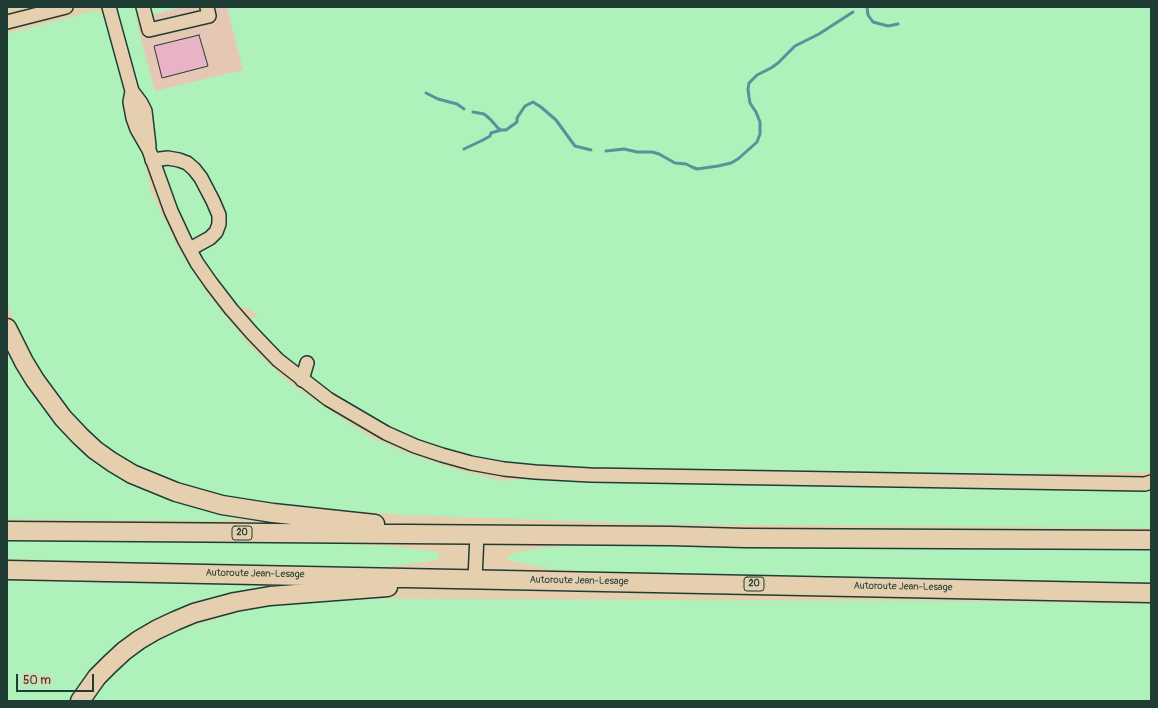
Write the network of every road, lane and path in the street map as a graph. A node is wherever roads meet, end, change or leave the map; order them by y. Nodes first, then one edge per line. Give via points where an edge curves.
1 (66, 7) edge
2 (109, 7) edge
3 (143, 7) edge
4 (207, 7) edge
5 (44, 10) edge
6 (7, 22) edge
7 (151, 155) junction
8 (190, 249) junction
9 (7, 328) edge
10 (307, 363) dead end
11 (302, 380) junction
12 (1151, 482) edge
13 (7, 531) edge
14 (477, 535) junction
15 (1151, 540) edge
16 (7, 570) edge
17 (474, 579) junction
18 (1151, 593) edge
19 (80, 701) edge

1 - 5 street
2 - 7 street via 132,91 145,111
3 - 4 street via 149,30 210,16
5 - 6 street
7 - 8 street via 171,211
7 - 8 street via 187,163 201,178 214,201 219,215 216,232
8 - 11 street via 211,284 252,334
9 - 14 highway via 35,380 63,418 99,453 143,479 188,496 233,507
10 - 11 street
11 - 12 street via 359,418 415,446 442,456 504,469 641,476 1144,484
13 - 14 highway, 20
14 - 15 highway, 20
14 - 17 street
16 - 17 highway, Autoroute Jean-Lesage / 20
17 - 18 highway, Autoroute Jean-Lesage / 20
17 - 19 highway via 270,596 204,610 166,625 132,645 103,670

